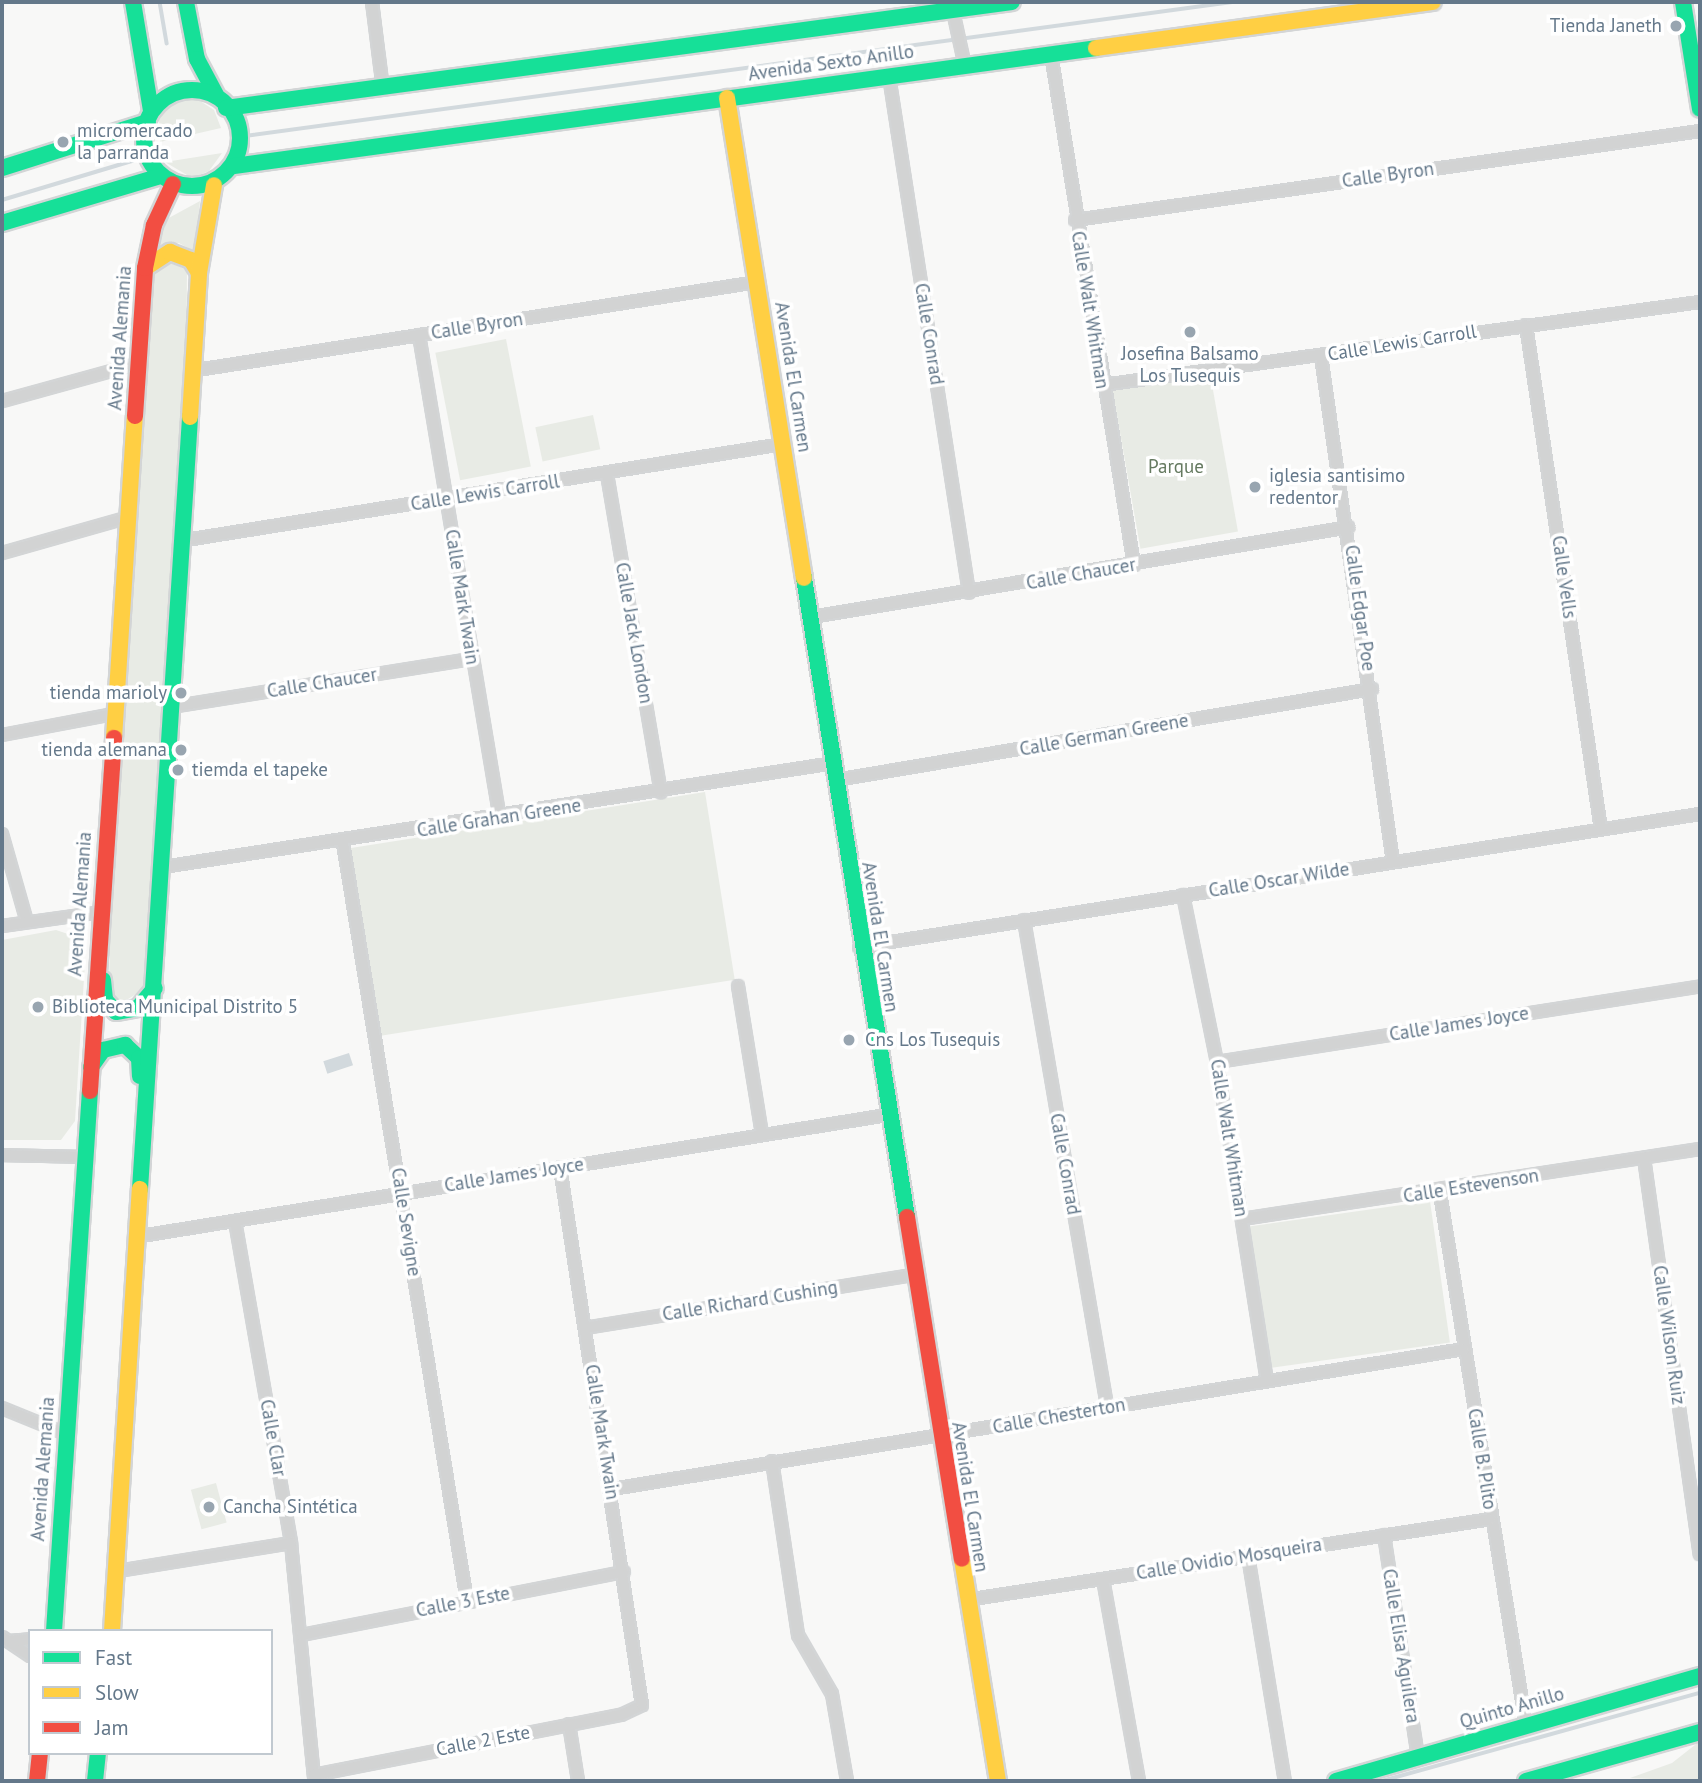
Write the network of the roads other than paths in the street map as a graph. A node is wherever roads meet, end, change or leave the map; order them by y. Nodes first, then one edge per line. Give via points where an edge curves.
1 (133, 2) edge
2 (186, 2) edge
3 (372, 2) edge
4 (1012, 2) edge
5 (1433, 2) edge
6 (1683, 2) edge
7 (953, 13) edge
8 (1051, 54) junction
9 (963, 59) junction
10 (890, 76) junction
11 (383, 89) junction
12 (727, 98) junction
13 (222, 102) junction
14 (1700, 103) edge
15 (150, 117) junction
16 (1700, 131) edge
17 (234, 166) junction
18 (2, 168) edge
19 (167, 180) junction
20 (214, 185) junction
21 (1075, 220) junction
22 (2, 223) edge
23 (145, 268) junction
24 (199, 273) junction
25 (757, 282) junction
26 (1700, 302) edge
27 (1526, 325) junction
28 (419, 335) junction
29 (1321, 356) junction
30 (140, 363) junction
31 (197, 370) junction
32 (1103, 385) junction
33 (2, 401) edge
34 (783, 444) junction
35 (607, 474) junction
36 (446, 499) junction
37 (126, 518) junction
38 (1349, 527) junction
39 (186, 540) junction
40 (2, 552) edge
41 (1134, 565) junction
42 (969, 593) junction
43 (811, 617) junction
44 (472, 659) junction
45 (1372, 689) junction
46 (172, 707) junction
47 (113, 714) junction
48 (2, 735) edge
49 (834, 763) junction
50 (836, 780) junction
51 (661, 792) junction
52 (1700, 814) edge
53 (500, 817) junction
54 (1601, 829) junction
55 (2, 834) edge
56 (343, 843) junction
57 (1393, 862) junction
58 (163, 867) junction
59 (1183, 895) junction
60 (101, 912) junction
61 (1024, 920) junction
62 (27, 922) junction
63 (2, 926) edge
64 (99, 940) junction
65 (859, 947) junction
66 (156, 986) junction
67 (738, 986) dead end
68 (1700, 986) edge
69 (1217, 1062) junction
70 (90, 1068) junction
71 (887, 1115) junction
72 (762, 1134) junction
73 (1700, 1149) edge
74 (2, 1155) edge
75 (83, 1157) junction
76 (1644, 1158) junction
77 (144, 1162) junction
78 (560, 1167) junction
79 (402, 1193) junction
80 (1440, 1193) junction
81 (1242, 1219) junction
82 (235, 1221) junction
83 (141, 1236) junction
84 (914, 1275) junction
85 (585, 1328) junction
86 (1464, 1349) junction
87 (1267, 1381) junction
88 (2, 1408) edge
89 (1107, 1408) junction
90 (66, 1434) junction
91 (939, 1437) junction
92 (772, 1461) junction
93 (612, 1489) junction
94 (1491, 1519) junction
95 (1384, 1535) junction
96 (292, 1543) junction
97 (1700, 1554) edge
98 (1248, 1556) junction
99 (118, 1570) junction
100 (624, 1572) junction
101 (1103, 1579) junction
102 (966, 1600) junction
103 (467, 1601) junction
104 (53, 1629) edge
105 (111, 1629) edge
106 (302, 1635) junction
107 (6, 1639) edge
108 (28, 1639) edge
109 (28, 1655) edge
110 (1700, 1676) edge
111 (644, 1697) joint
112 (569, 1724) junction
113 (1525, 1725) junction
114 (1700, 1732) edge
115 (40, 1755) edge
116 (98, 1755) edge
117 (1418, 1757) junction
118 (314, 1778) edge
119 (1364, 1778) edge
120 (37, 1781) edge
121 (95, 1781) edge
122 (578, 1781) edge
123 (846, 1781) edge
124 (998, 1781) edge
125 (1139, 1781) edge
126 (1285, 1781) edge
127 (1336, 1781) edge
128 (1528, 1781) edge

1 - 15 main road
2 - 13 main road via 197,59
3 - 11 street
4 - 7 main road, Avenida Sexto Anillo
5 - 8 main road, Avenida Sexto Anillo
6 - 14 main road
7 - 9 street
7 - 11 main road, Avenida Sexto Anillo
8 - 9 main road, Avenida Sexto Anillo
8 - 21 street, Calle Walt Whitman
9 - 10 main road, Avenida Sexto Anillo
10 - 12 main road, Avenida Sexto Anillo
10 - 42 street, Calle Conrad
11 - 13 main road, Avenida Sexto Anillo
12 - 17 main road, Avenida Sexto Anillo
12 - 25 main road, Avenida El Carmen
13 - 15 main road via 181,88
13 - 17 main road via 236,134
15 - 18 main road
15 - 19 main road
16 - 21 street, Calle Byron
17 - 20 main road
19 - 20 main road
19 - 22 main road
19 - 23 main road, Avenida Alemania
20 - 24 main road
21 - 32 street, Calle Walt Whitman
23 - 24 main road via 170,252 191,260
23 - 30 main road, Avenida Alemania
24 - 31 main road
25 - 28 street, Calle Byron
25 - 34 main road, Avenida El Carmen
26 - 27 street, Calle Lewis Carroll
27 - 29 street, Calle Lewis Carroll
27 - 54 street, Calle Vells
28 - 31 street, Calle Byron
28 - 36 street, Calle Mark Twain
29 - 32 street, Calle Lewis Carroll
29 - 38 street, Calle Edgar Poe
30 - 33 street
30 - 37 main road, Avenida Alemania
31 - 39 main road
32 - 41 street, Calle Walt Whitman
34 - 35 street, Calle Lewis Carroll
34 - 43 main road, Avenida El Carmen
35 - 36 street, Calle Lewis Carroll
35 - 51 street, Calle Jack London
36 - 39 street, Calle Lewis Carroll
36 - 44 street, Calle Mark Twain
37 - 40 street
37 - 47 main road, Avenida Alemania
38 - 41 street, Calle Chaucer
38 - 45 street, Calle Edgar Poe
39 - 46 main road
41 - 42 street, Calle Chaucer
42 - 43 street, Calle Chaucer
43 - 49 main road, Avenida El Carmen
44 - 46 street, Calle Chaucer
44 - 53 street, Calle Mark Twain
45 - 50 street, Calle German Greene
45 - 57 street, Calle Edgar Poe
46 - 58 main road
47 - 48 street
47 - 60 main road, Avenida Alemania
49 - 50 main road, Avenida El Carmen
49 - 51 street, Calle Grahan Greene
50 - 65 main road, Avenida El Carmen
51 - 53 street, Calle Grahan Greene
52 - 54 street, Calle Oscar Wilde
53 - 56 street, Calle Grahan Greene
54 - 57 street, Calle Oscar Wilde
55 - 62 street
56 - 58 street, Calle Grahan Greene
56 - 79 street, Calle Sevigne
57 - 59 street, Calle Oscar Wilde
58 - 66 main road
59 - 61 street, Calle Oscar Wilde
59 - 69 street, Calle Walt Whitman
60 - 62 street
60 - 64 main road, Avenida Alemania
61 - 65 street, Calle Oscar Wilde
61 - 89 street, Calle Conrad
62 - 63 street
64 - 66 main road via 103,993 116,1012 138,1008
64 - 70 main road, Avenida Alemania
65 - 71 main road, Avenida El Carmen
66 - 77 main road
67 - 72 street
68 - 69 street, Calle James Joyce
69 - 81 street, Calle Walt Whitman
70 - 75 main road, Avenida Alemania
70 - 77 main road via 103,1050 117,1044 139,1058
71 - 72 street, Calle James Joyce
71 - 84 main road, Avenida El Carmen
72 - 78 street, Calle James Joyce
73 - 76 street, Calle Estevenson
74 - 75 street
75 - 90 main road, Avenida Alemania
76 - 80 street, Calle Estevenson
76 - 97 street, Calle Wilson Ruiz
77 - 83 main road
78 - 79 street, Calle James Joyce
78 - 85 street, Calle Mark Twain
79 - 82 street, Calle James Joyce
79 - 103 street, Calle Sevigne
80 - 81 street, Calle Estevenson
80 - 86 street, Calle B. Plito
81 - 87 street, Calle Walt Whitman
82 - 83 street, Calle James Joyce
82 - 96 street, Calle Clar
83 - 99 main road
84 - 85 street, Calle Richard Cushing
84 - 91 main road, Avenida El Carmen
85 - 93 street, Calle Mark Twain
86 - 87 street, Calle Chesterton
86 - 94 street, Calle B. Plito
87 - 89 street, Calle Chesterton
88 - 90 street
89 - 91 street, Calle Chesterton
90 - 104 main road, Avenida Alemania
91 - 92 street, Calle Chesterton
91 - 102 main road, Avenida El Carmen
92 - 93 street, Calle Chesterton
92 - 123 street via 798,1635 832,1694
93 - 100 street, Calle Mark Twain
94 - 95 street, Calle Ovidio Mosqueira
94 - 113 street, Calle B. Plito
95 - 98 street, Calle Ovidio Mosqueira
95 - 117 street, Calle Elisa Aguilera
96 - 99 street
96 - 106 street, Calle Clar
98 - 101 street, Calle Ovidio Mosqueira
98 - 126 street
99 - 105 main road
100 - 103 street, Calle 3 Este
100 - 111 street, Calle Mark Twain
101 - 102 street, Calle Ovidio Mosqueira
101 - 125 street
102 - 124 main road, Avenida El Carmen
103 - 106 street, Calle 3 Este
106 - 118 street, Calle Clar
107 - 108 street
107 - 109 street
110 - 113 main road, Quinto Anillo
111 - 112 street, Calle 2 Este via 636,1711
112 - 118 street, Calle 2 Este
112 - 122 street
113 - 117 main road, Quinto Anillo
114 - 128 main road
115 - 120 main road
116 - 121 main road
117 - 119 main road, Quinto Anillo
119 - 127 main road, Quinto Anillo

